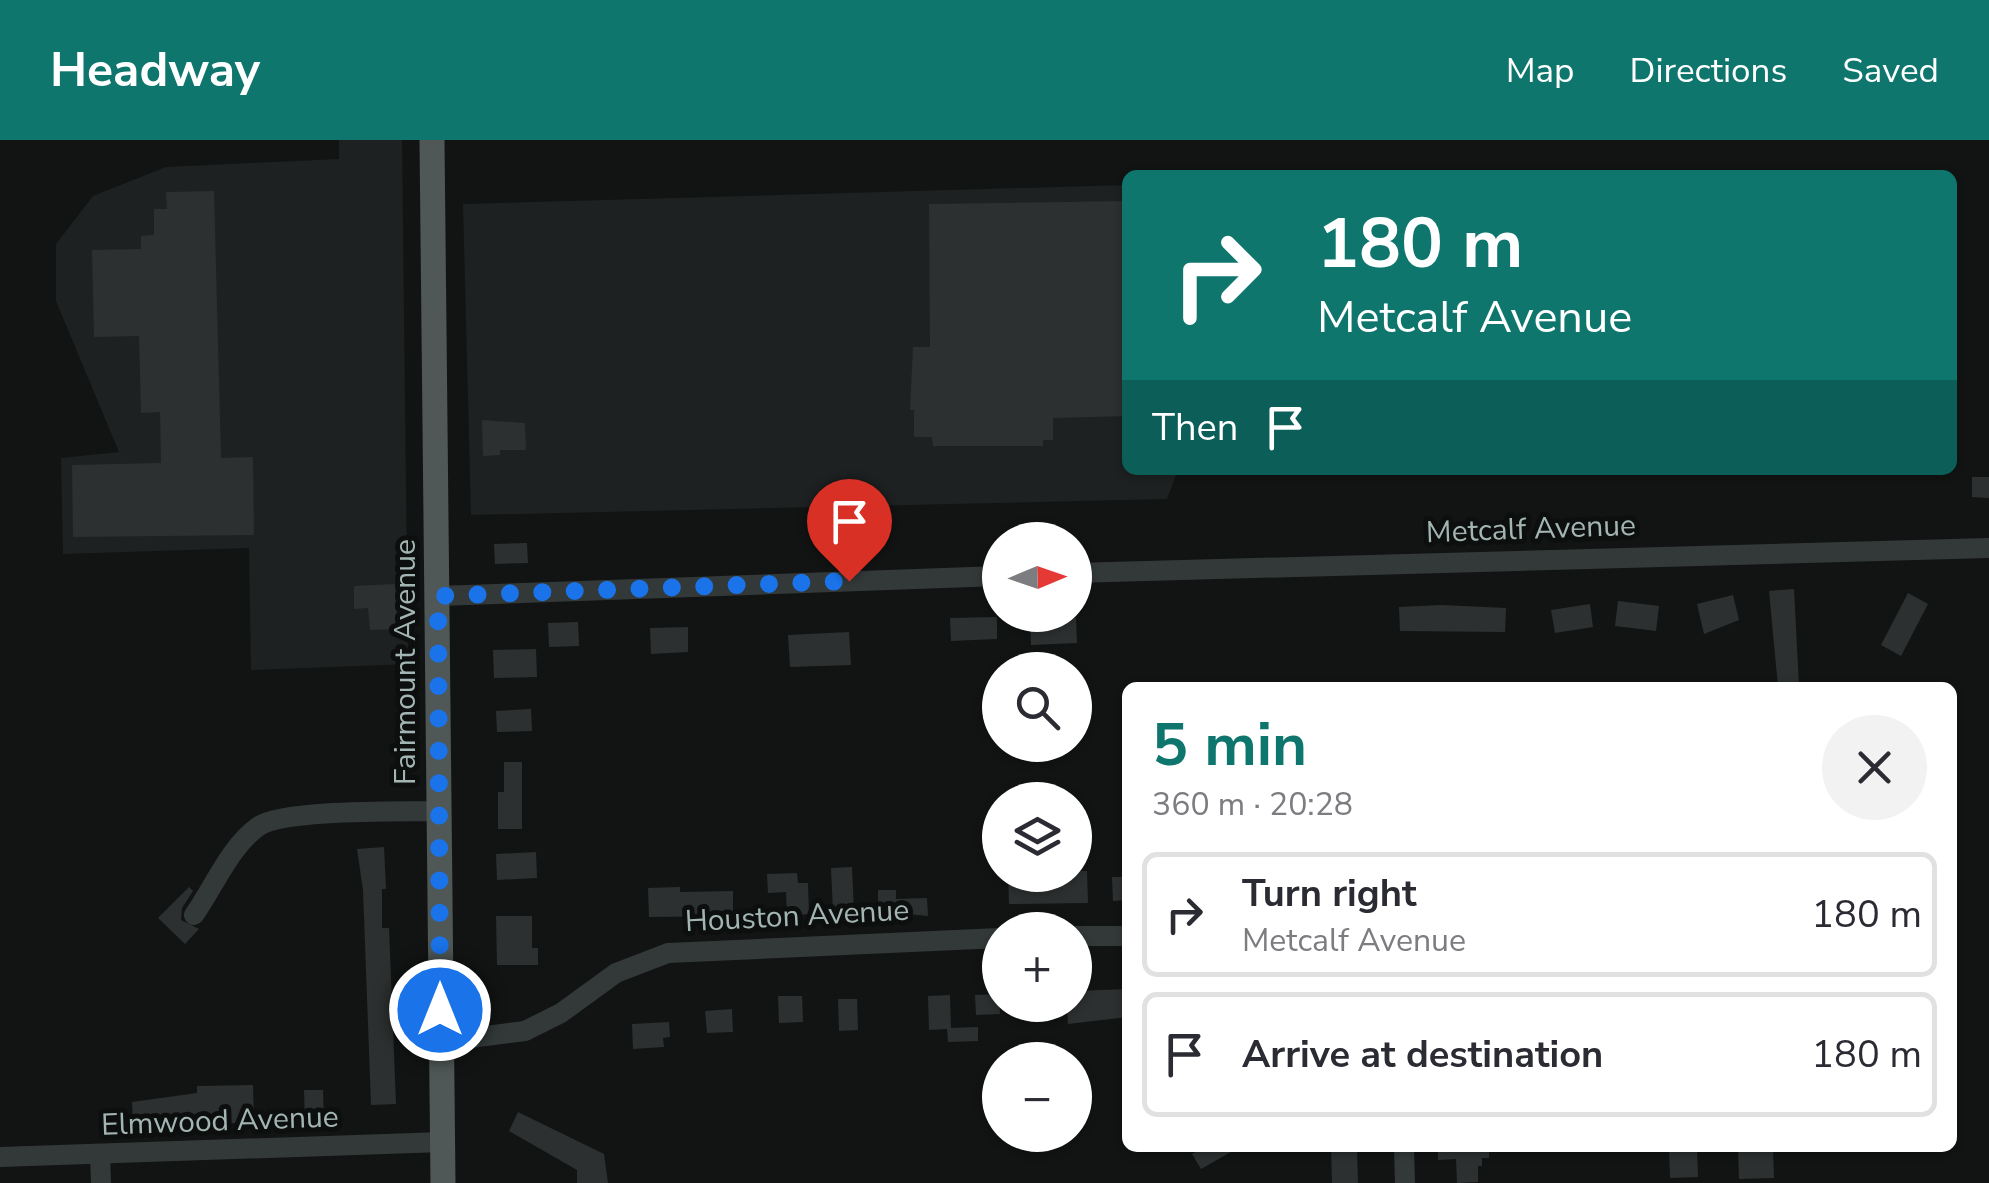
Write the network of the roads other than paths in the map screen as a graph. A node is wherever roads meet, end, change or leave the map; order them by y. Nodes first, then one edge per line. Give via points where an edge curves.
1 (432, 140) edge
2 (1989, 548) edge
3 (1092, 574) edge
4 (982, 577) edge
5 (438, 596) junction
6 (439, 810) junction
7 (194, 915) dead end
8 (1092, 936) edge
9 (1122, 936) edge
10 (982, 939) edge
11 (440, 1042) junction
12 (442, 1142) junction
13 (1404, 1152) edge
14 (100, 1154) junction
15 (0, 1157) edge
16 (101, 1183) edge
17 (444, 1183) edge
18 (1405, 1183) edge

1 - 5 main road, Fairmount Avenue
2 - 3 street, Metcalf Avenue
4 - 5 street
5 - 6 main road, Fairmount Avenue
6 - 7 street via 262,824 233,853
6 - 11 main road, Fairmount Avenue
8 - 9 street
10 - 11 street, Houston Avenue via 668,953 616,973 526,1031
11 - 12 main road, Fairmount Avenue
12 - 14 street, Elmwood Avenue
12 - 17 main road, Fairmount Avenue
13 - 18 street
14 - 15 street, Elmwood Avenue
14 - 16 street

